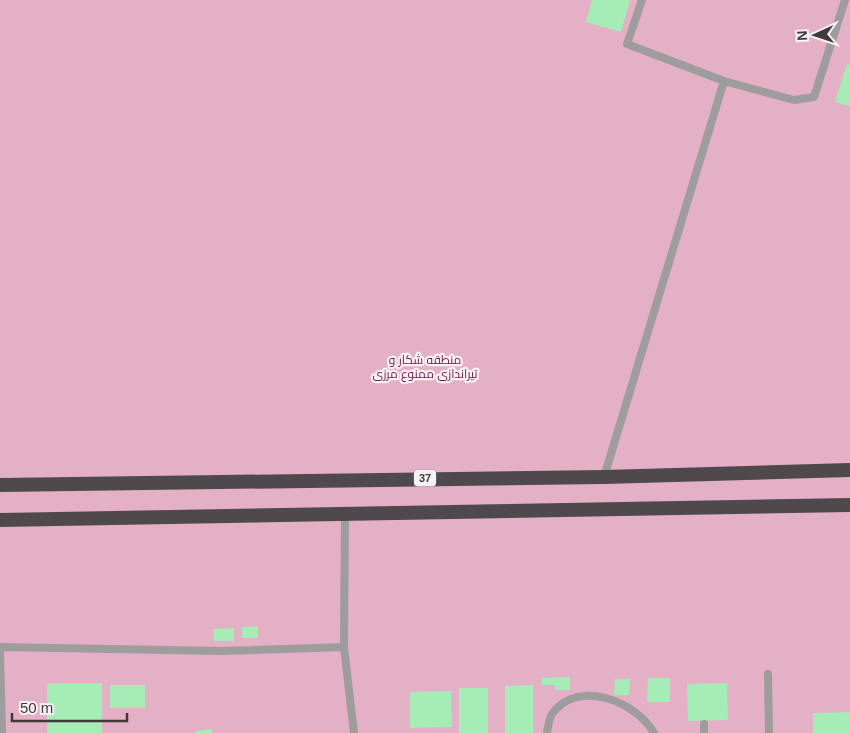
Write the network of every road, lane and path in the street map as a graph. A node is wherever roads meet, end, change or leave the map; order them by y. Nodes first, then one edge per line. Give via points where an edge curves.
1 (642, 0) edge
2 (844, 0) edge
3 (724, 81) junction
4 (850, 470) edge
5 (604, 477) junction
6 (0, 485) edge
7 (850, 505) edge
8 (345, 514) junction
9 (0, 520) edge
10 (0, 647) edge
11 (344, 647) junction
12 (0, 652) edge
13 (768, 674) dead end
14 (704, 724) dead end
15 (2, 733) edge
16 (354, 733) edge
17 (547, 733) edge
18 (654, 733) edge
19 (704, 733) edge
20 (769, 733) edge

1 - 3 lane via 627,44
2 - 3 lane via 814,97 794,100
3 - 5 lane
4 - 5 highway, 37
5 - 6 highway, 37
7 - 8 highway
8 - 9 highway
8 - 11 lane
10 - 11 lane via 222,651
11 - 16 lane
12 - 15 lane
13 - 20 lane
14 - 19 lane
17 - 18 lane via 551,716 562,703 598,696 620,701 638,713

